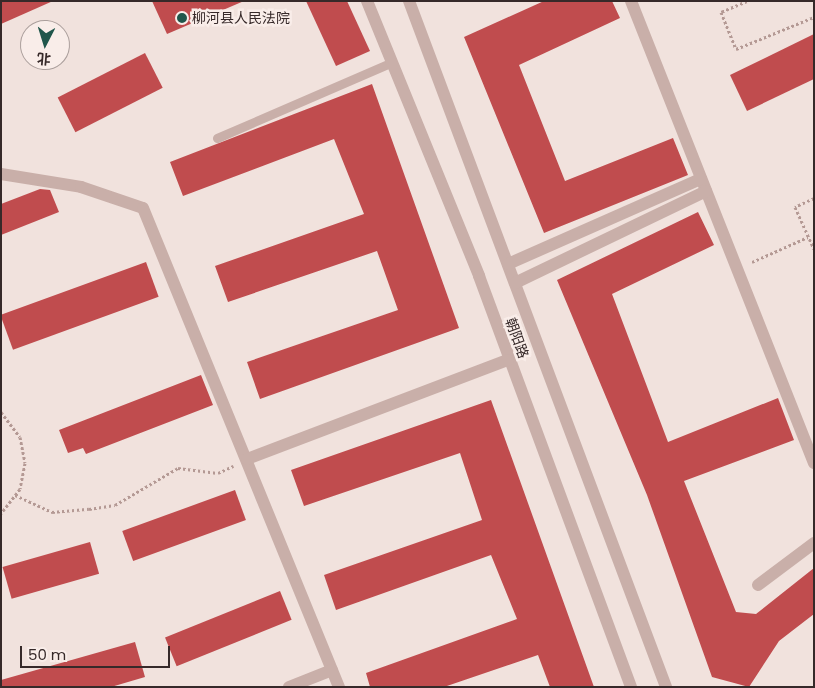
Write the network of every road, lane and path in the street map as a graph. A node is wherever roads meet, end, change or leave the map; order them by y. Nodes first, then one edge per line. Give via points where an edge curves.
1 (367, 1) edge
2 (410, 1) edge
3 (630, 1) edge
4 (747, 1) edge
5 (814, 16) edge
6 (390, 63) junction
7 (217, 138) dead end
8 (1, 174) edge
9 (701, 179) junction
10 (706, 192) junction
11 (814, 198) edge
12 (808, 237) junction
13 (814, 249) edge
14 (508, 264) junction
15 (737, 269) junction
16 (515, 283) junction
17 (508, 360) junction
18 (1, 412) edge
19 (247, 459) junction
20 (814, 462) edge
21 (15, 495) junction
22 (1, 513) edge
23 (814, 543) edge
24 (758, 584) dead end
25 (332, 670) junction
26 (289, 687) edge
27 (339, 687) edge
28 (631, 687) edge
29 (666, 687) edge

1 - 6 street, 朝阳路
2 - 14 street
3 - 9 street
4 - 5 path via 721,12 736,49
6 - 7 lane
6 - 17 street, 朝阳路 via 479,276
8 - 19 street via 80,187 143,208
9 - 10 street
9 - 14 street
10 - 15 street
10 - 16 street
11 - 12 path via 795,207
12 - 13 path
12 - 15 path
14 - 16 street
15 - 20 street
16 - 29 street
17 - 19 street
17 - 28 street, 朝阳路
18 - 21 path via 13,426 23,450 23,476
19 - 21 path via 218,473 178,468 115,506 52,512
19 - 25 street
21 - 22 path
23 - 24 street
25 - 26 street
25 - 27 street

